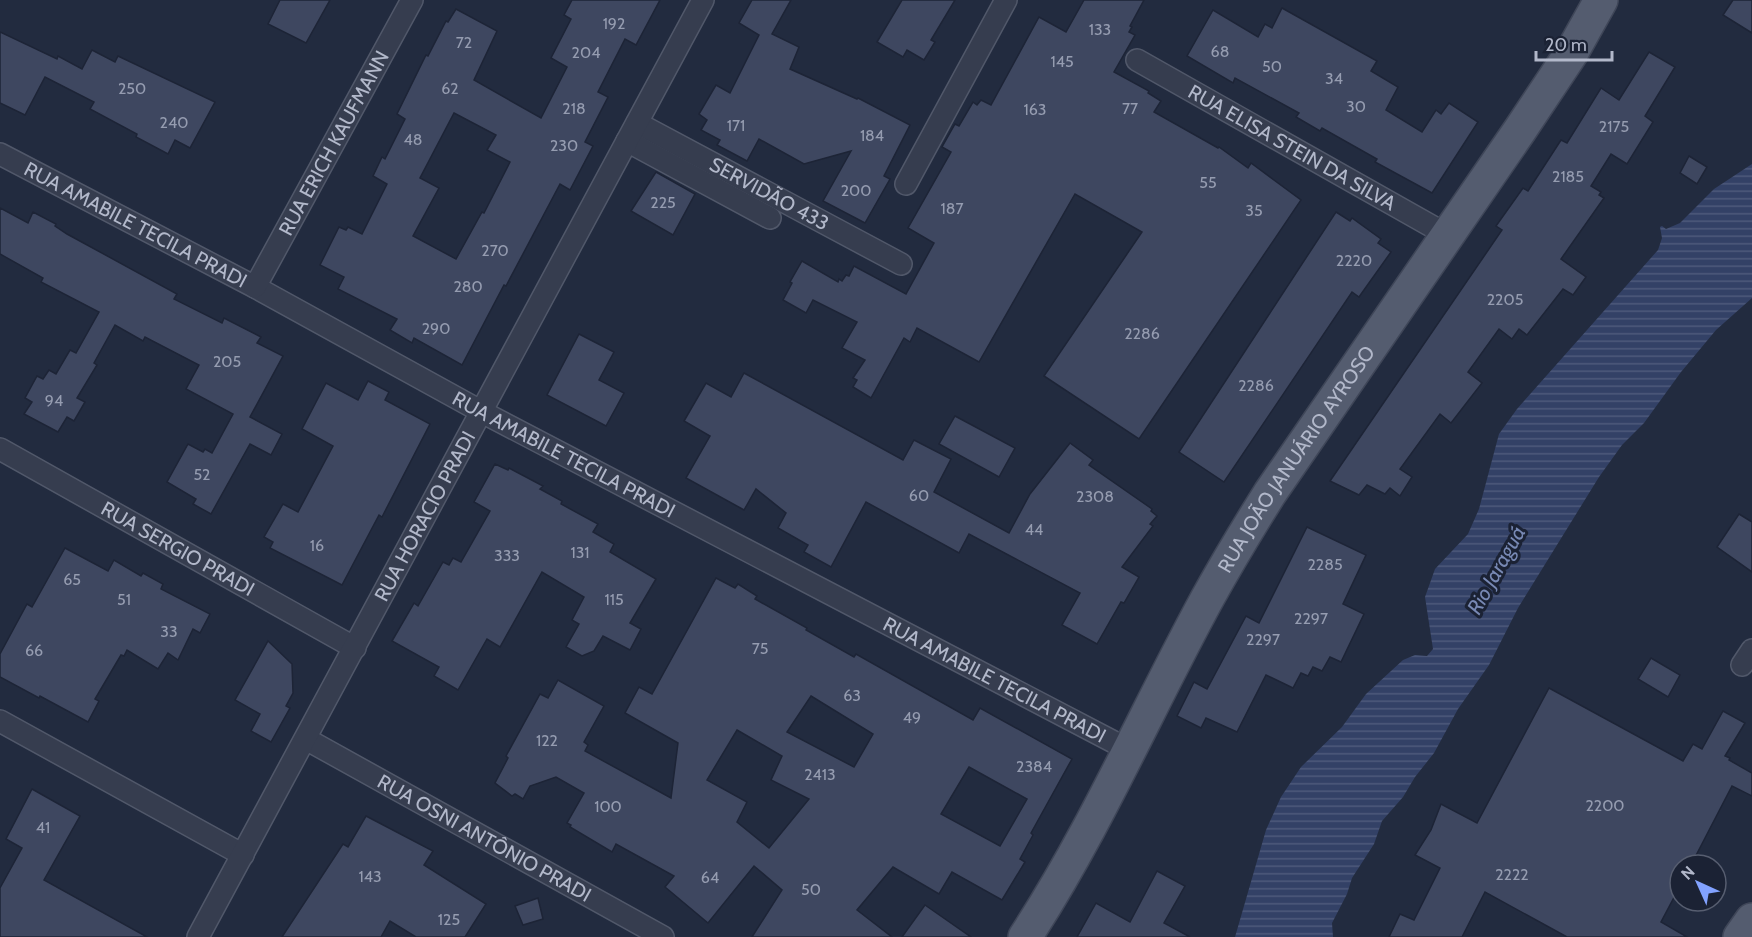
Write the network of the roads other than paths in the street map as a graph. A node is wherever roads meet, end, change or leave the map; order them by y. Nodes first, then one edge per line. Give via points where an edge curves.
1 (412, 0) edge
2 (703, 0) edge
3 (1006, 0) edge
4 (1601, 0) edge
5 (1137, 60) dead end
6 (632, 132) junction
7 (0, 154) edge
8 (906, 184) dead end
9 (770, 218) dead end
10 (1449, 236) junction
11 (901, 264) dead end
12 (255, 287) junction
13 (482, 412) junction
14 (0, 449) edge
15 (355, 648) junction
16 (0, 721) edge
17 (306, 739) junction
18 (1129, 750) junction
19 (243, 855) junction
20 (1752, 920) edge
21 (198, 937) edge
22 (663, 937) edge
23 (1025, 937) edge
24 (1740, 937) edge

1 - 12 street, RUA ERICH KAUFMANN
2 - 6 street, RUA HORACIO PRADI
3 - 8 street
4 - 10 main road, RUA JOÃO JANUÁRIO AYROSO via 1572,52
5 - 10 street, RUA ELISA STEIN DA SILVA
6 - 9 street
6 - 11 street, SERVIDÃO 433
6 - 13 street, RUA HORACIO PRADI
7 - 12 street, RUA AMABILE TECILA PRADI
10 - 18 main road, RUA JOÃO JANUÁRIO AYROSO via 1242,537
12 - 13 street, RUA AMABILE TECILA PRADI
13 - 15 street, RUA HORACIO PRADI
13 - 18 street, RUA AMABILE TECILA PRADI
14 - 15 street, RUA SERGIO PRADI
15 - 17 street, RUA HORACIO PRADI
16 - 19 street
17 - 19 street, RUA HORACIO PRADI
17 - 22 street, RUA OSNI ANTÔNIO PRADI
18 - 23 main road, RUA JOÃO JANUÁRIO AYROSO via 1063,879
19 - 21 street, RUA HORACIO PRADI
20 - 24 main road

